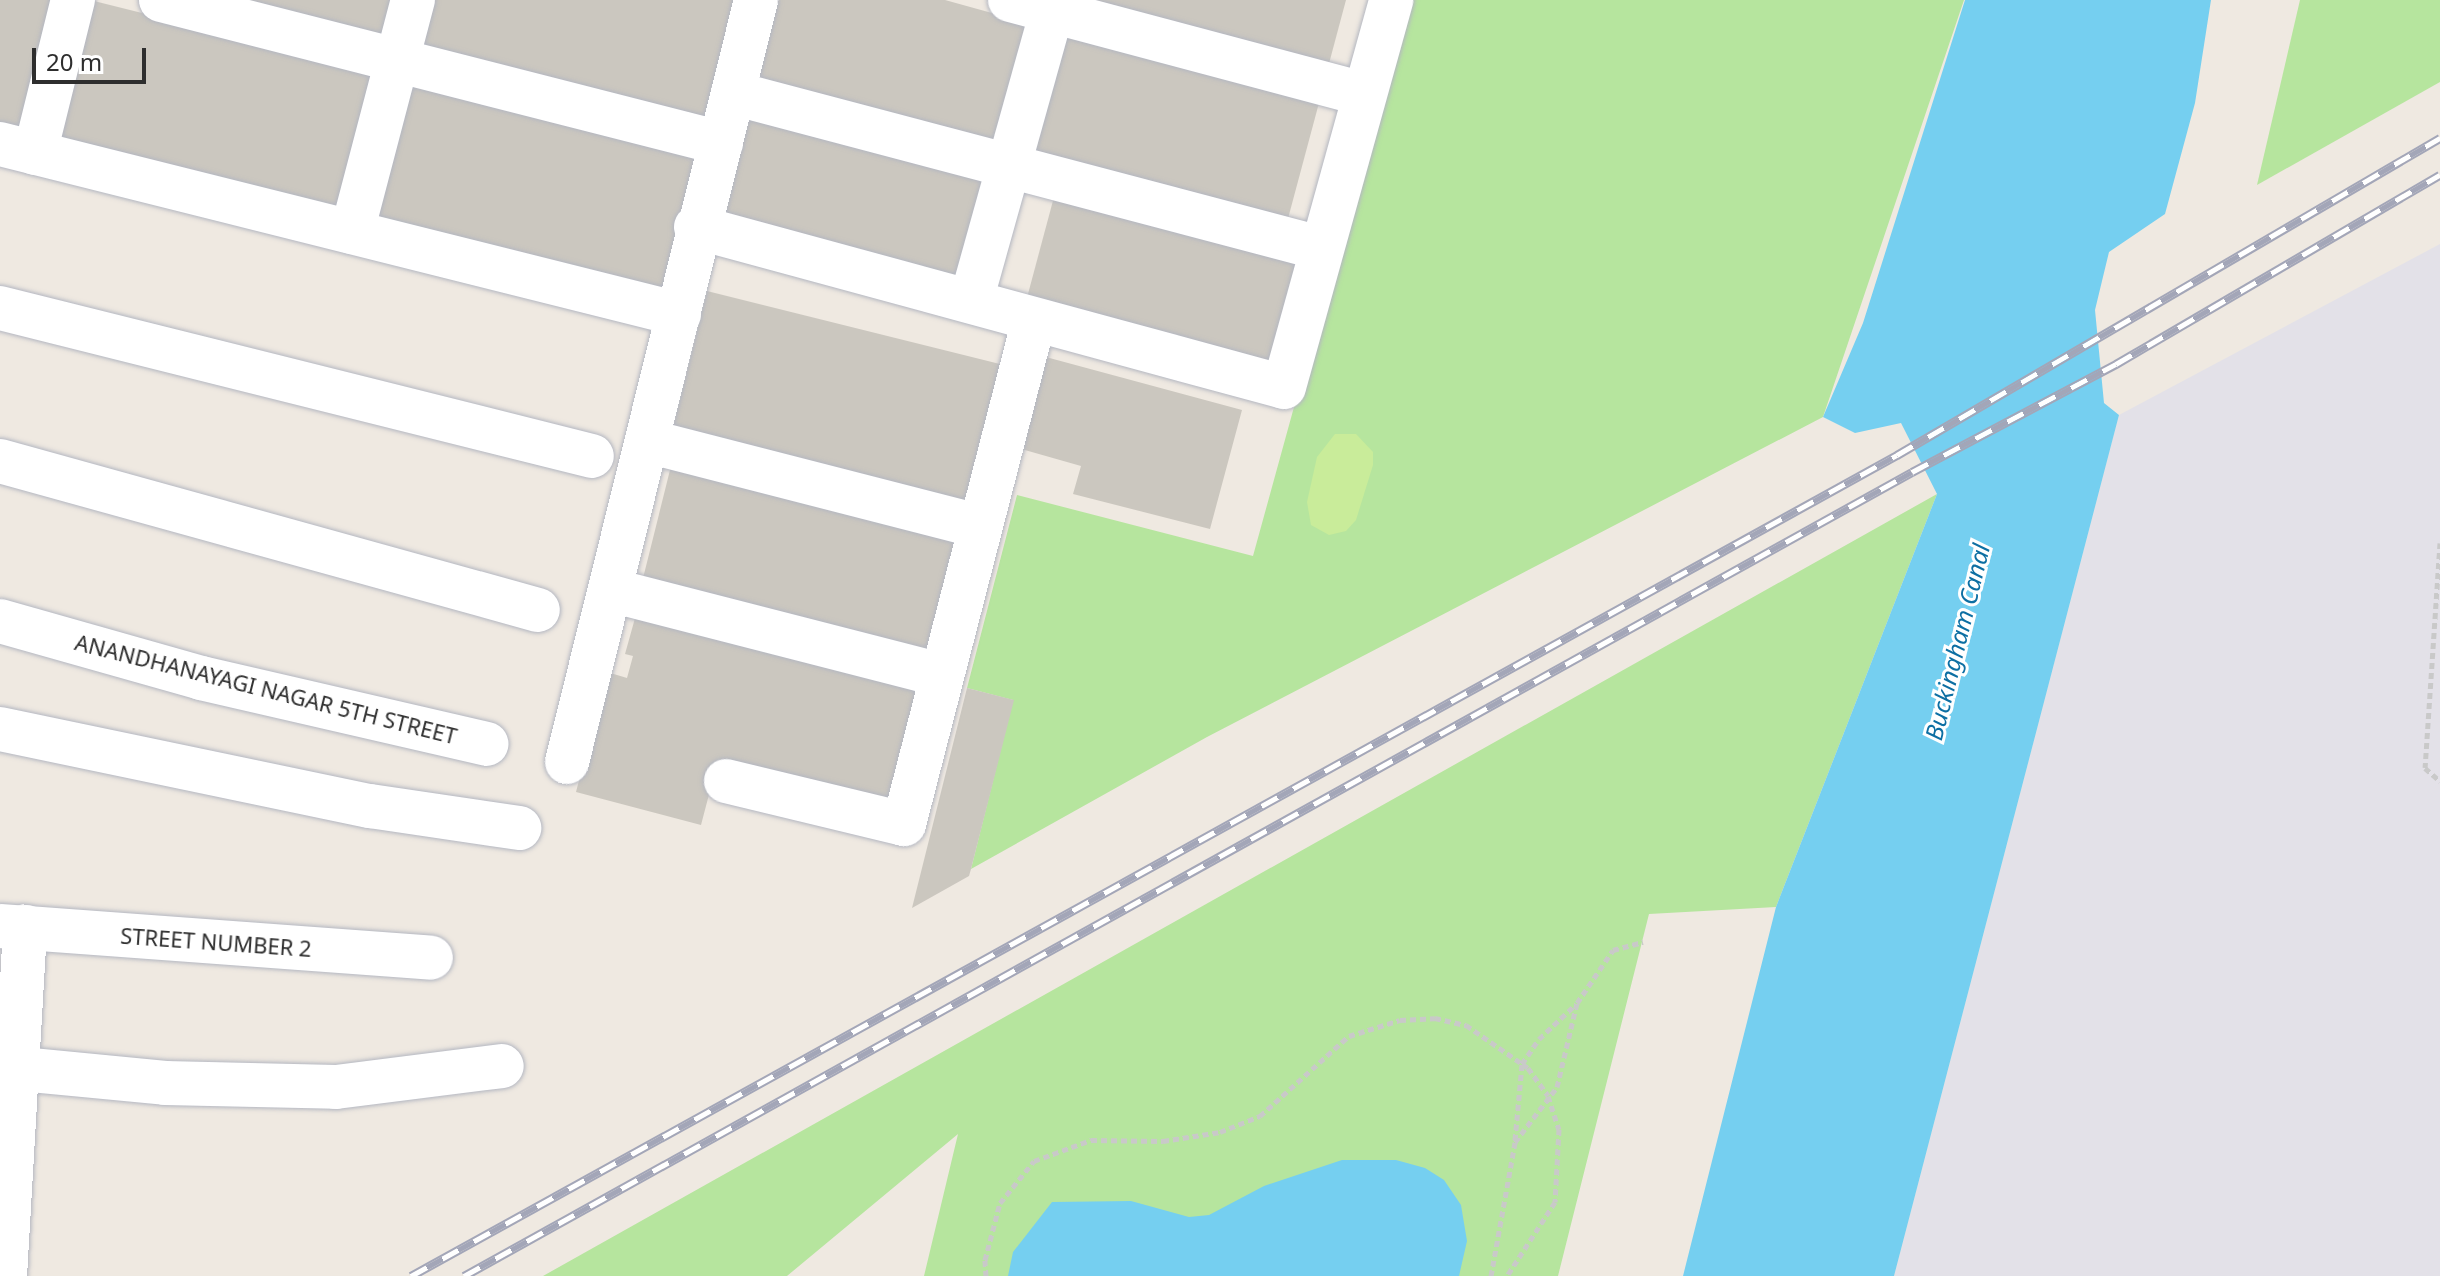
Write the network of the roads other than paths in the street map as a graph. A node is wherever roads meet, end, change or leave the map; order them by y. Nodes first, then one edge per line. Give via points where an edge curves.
1 (73, 0) edge
2 (161, 0) edge
3 (413, 0) edge
4 (756, 0) edge
5 (1010, 0) edge
6 (1391, 0) edge
7 (1054, 6) edge
8 (397, 60) junction
9 (733, 93) junction
10 (1364, 94) junction
11 (721, 143) junction
12 (18, 149) edge
13 (1010, 165) junction
14 (696, 227) junction
15 (352, 232) junction
16 (1320, 248) junction
17 (971, 301) junction
18 (0, 308) edge
19 (679, 314) junction
20 (1034, 320) junction
21 (647, 441) junction
22 (592, 456) dead end
23 (0, 461) edge
24 (977, 526) junction
25 (610, 590) junction
26 (538, 610) dead end
27 (0, 621) edge
28 (940, 675) junction
29 (0, 729) edge
30 (486, 744) dead end
31 (567, 762) dead end
32 (726, 781) dead end
33 (519, 828) dead end
34 (12, 926) edge
35 (431, 958) dead end
36 (502, 1066) dead end
37 (8, 1067) edge
38 (5, 1207) edge
39 (5, 1276) edge

1 - 12 street
2 - 8 street
3 - 8 street
4 - 9 street
5 - 7 street
6 - 10 street
7 - 10 street
7 - 13 street
8 - 11 street
8 - 15 street
9 - 11 street
9 - 13 street
10 - 16 street
11 - 14 street
12 - 15 street
13 - 16 street
13 - 17 street
14 - 17 street
14 - 19 street
15 - 19 street
16 - 20 street via 1284,387
17 - 20 street
18 - 22 street
19 - 21 street
20 - 24 street
21 - 24 street
21 - 25 street
23 - 26 street
24 - 28 street
25 - 28 street
25 - 31 street
27 - 30 street, ANANDHANAYAGI NAGAR 5TH STREET via 201,678
28 - 32 street via 904,824
29 - 33 street via 370,806
34 - 35 street, STREET NUMBER 2
34 - 37 street
36 - 37 street via 336,1087 165,1083
37 - 38 street
38 - 39 street

